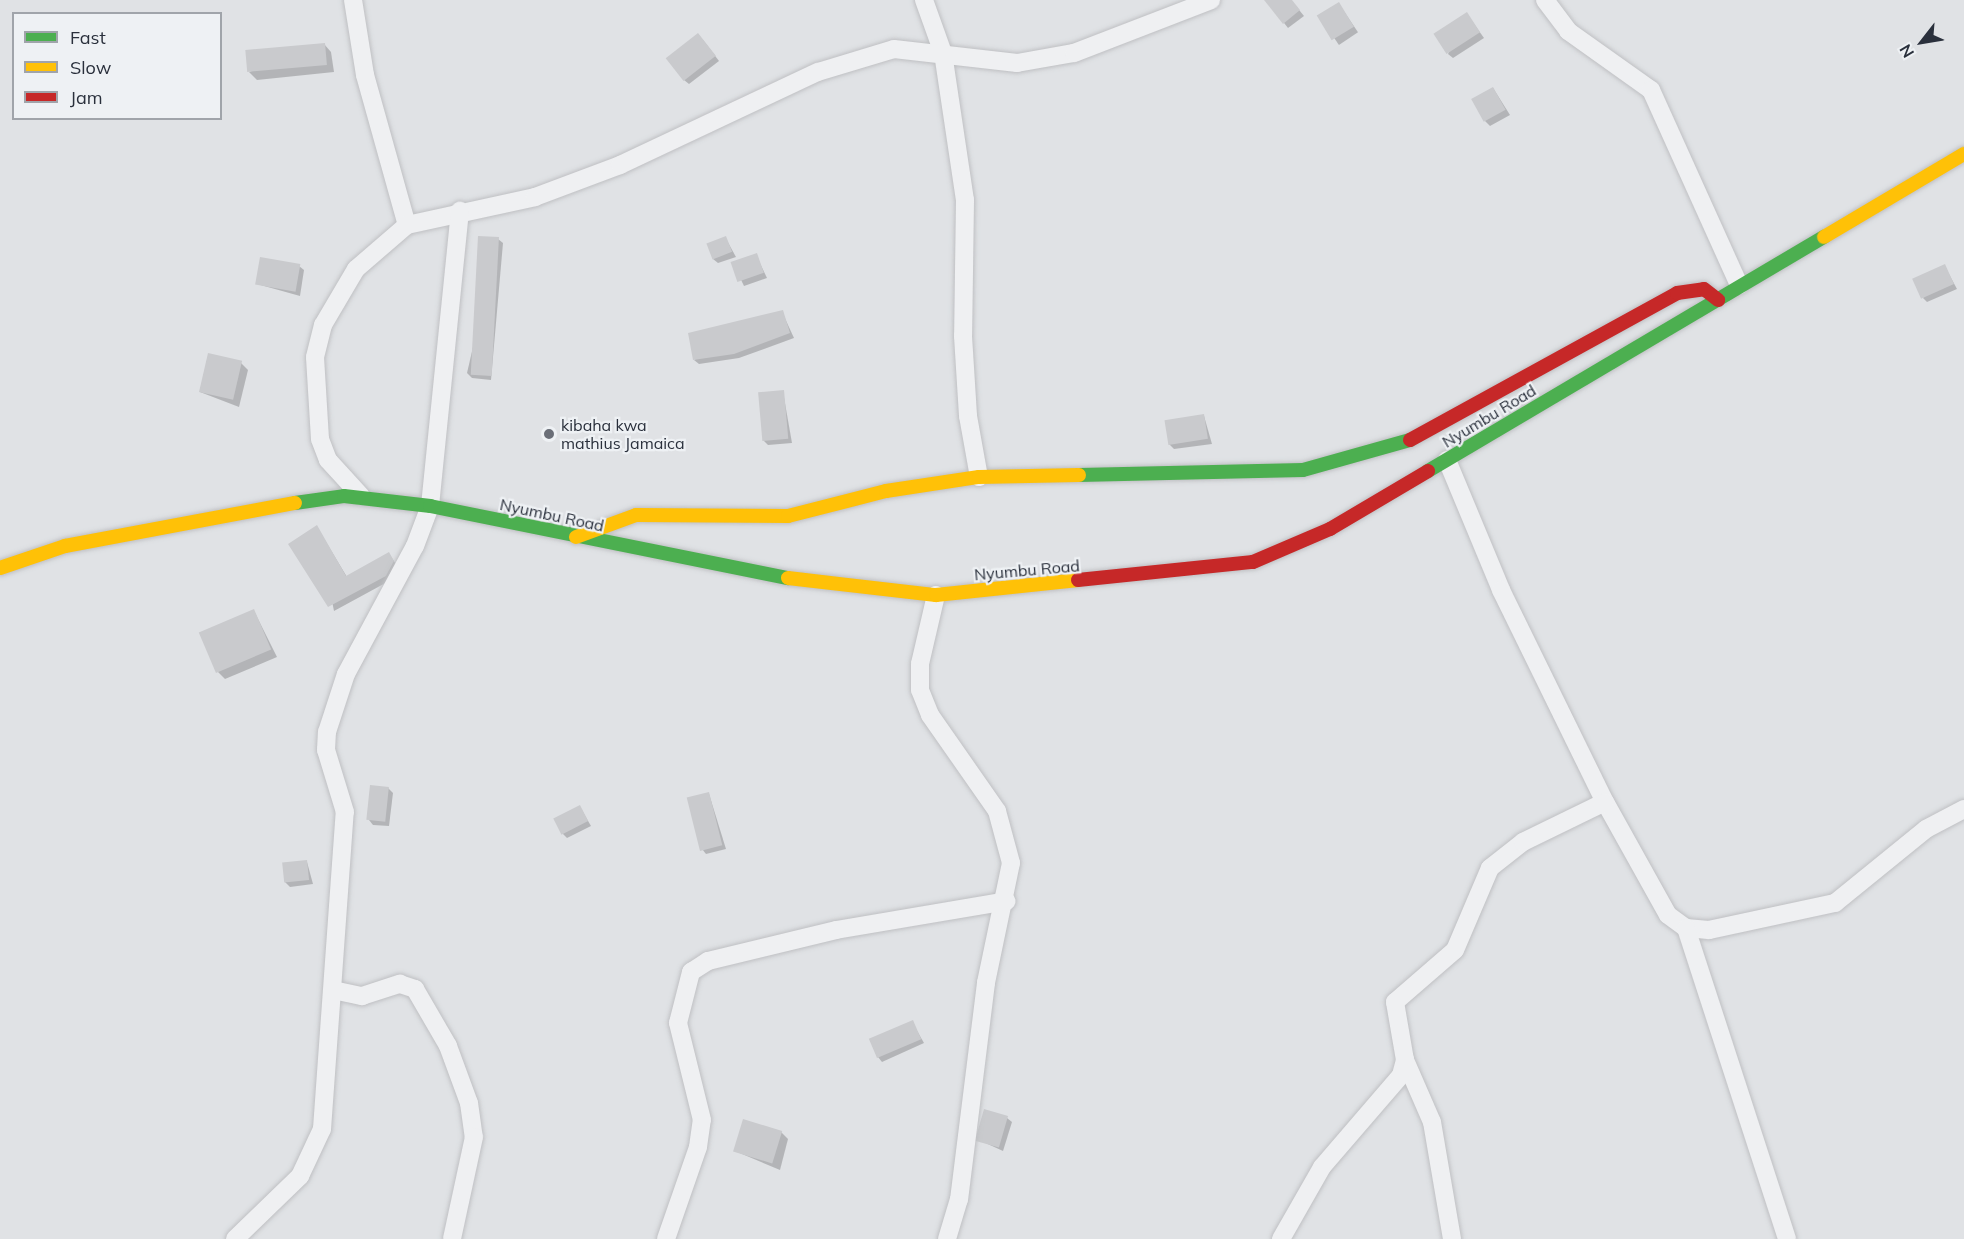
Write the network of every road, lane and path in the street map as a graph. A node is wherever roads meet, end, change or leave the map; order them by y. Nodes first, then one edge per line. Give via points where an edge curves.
1 (353, 0) edge
2 (924, 0) edge
3 (1211, 0) edge
4 (1545, 0) edge
5 (943, 53) junction
6 (1964, 154) edge
7 (460, 212) junction
8 (407, 225) junction
9 (1739, 285) junction
10 (1719, 300) junction
11 (1447, 460) junction
12 (979, 477) junction
13 (361, 496) junction
14 (430, 506) junction
15 (576, 537) junction
16 (0, 568) edge
17 (936, 595) junction
18 (1605, 802) junction
19 (1964, 809) edge
20 (1007, 901) junction
21 (1686, 928) junction
22 (333, 990) junction
23 (1405, 1060) junction
24 (235, 1239) edge
25 (256, 1239) edge
26 (452, 1239) edge
27 (666, 1239) edge
28 (947, 1239) edge
29 (1281, 1239) edge
30 (1452, 1239) edge
31 (1787, 1239) edge

1 - 8 street via 365,75
2 - 5 street
3 - 5 street via 1074,53 984,63
4 - 9 street via 1568,31 1651,90
5 - 7 street via 894,49 818,72 620,165 535,197
5 - 12 street via 965,200 963,336 968,416
6 - 9 street, Nyumbu Road
7 - 8 street
7 - 14 street
8 - 13 street via 356,269 323,325 315,357 320,439 328,460
9 - 10 street, Nyumbu Road
10 - 11 street, Nyumbu Road
10 - 12 street via 1704,289 1677,293 1418,438 1337,462 1248,473
11 - 17 street, Nyumbu Road via 1330,529 1253,562
11 - 18 street via 1501,590
12 - 15 street via 886,491 788,516 636,515
13 - 14 street, Nyumbu Road
13 - 16 street, Nyumbu Road via 208,515 65,546
14 - 15 street, Nyumbu Road
14 - 22 street via 415,546 346,674 327,732 326,750 345,812
15 - 17 street, Nyumbu Road via 777,577
17 - 20 street via 920,664 920,690 930,715 980,783 1007,834
18 - 21 street via 1668,915
18 - 23 street via 1523,842 1490,868 1455,951 1395,1002 1392,1011
19 - 21 street via 1926,829 1835,903 1709,930
20 - 27 street via 836,930 708,961 691,972 678,1023 702,1120 698,1148
20 - 28 street via 986,982 958,1198
21 - 31 street
22 - 24 street via 317,1148 300,1176
22 - 26 street via 362,996 400,984 416,989 448,1046 469,1103 474,1137
23 - 29 street via 1391,1093 1322,1167
23 - 30 street via 1431,1122
24 - 25 street

